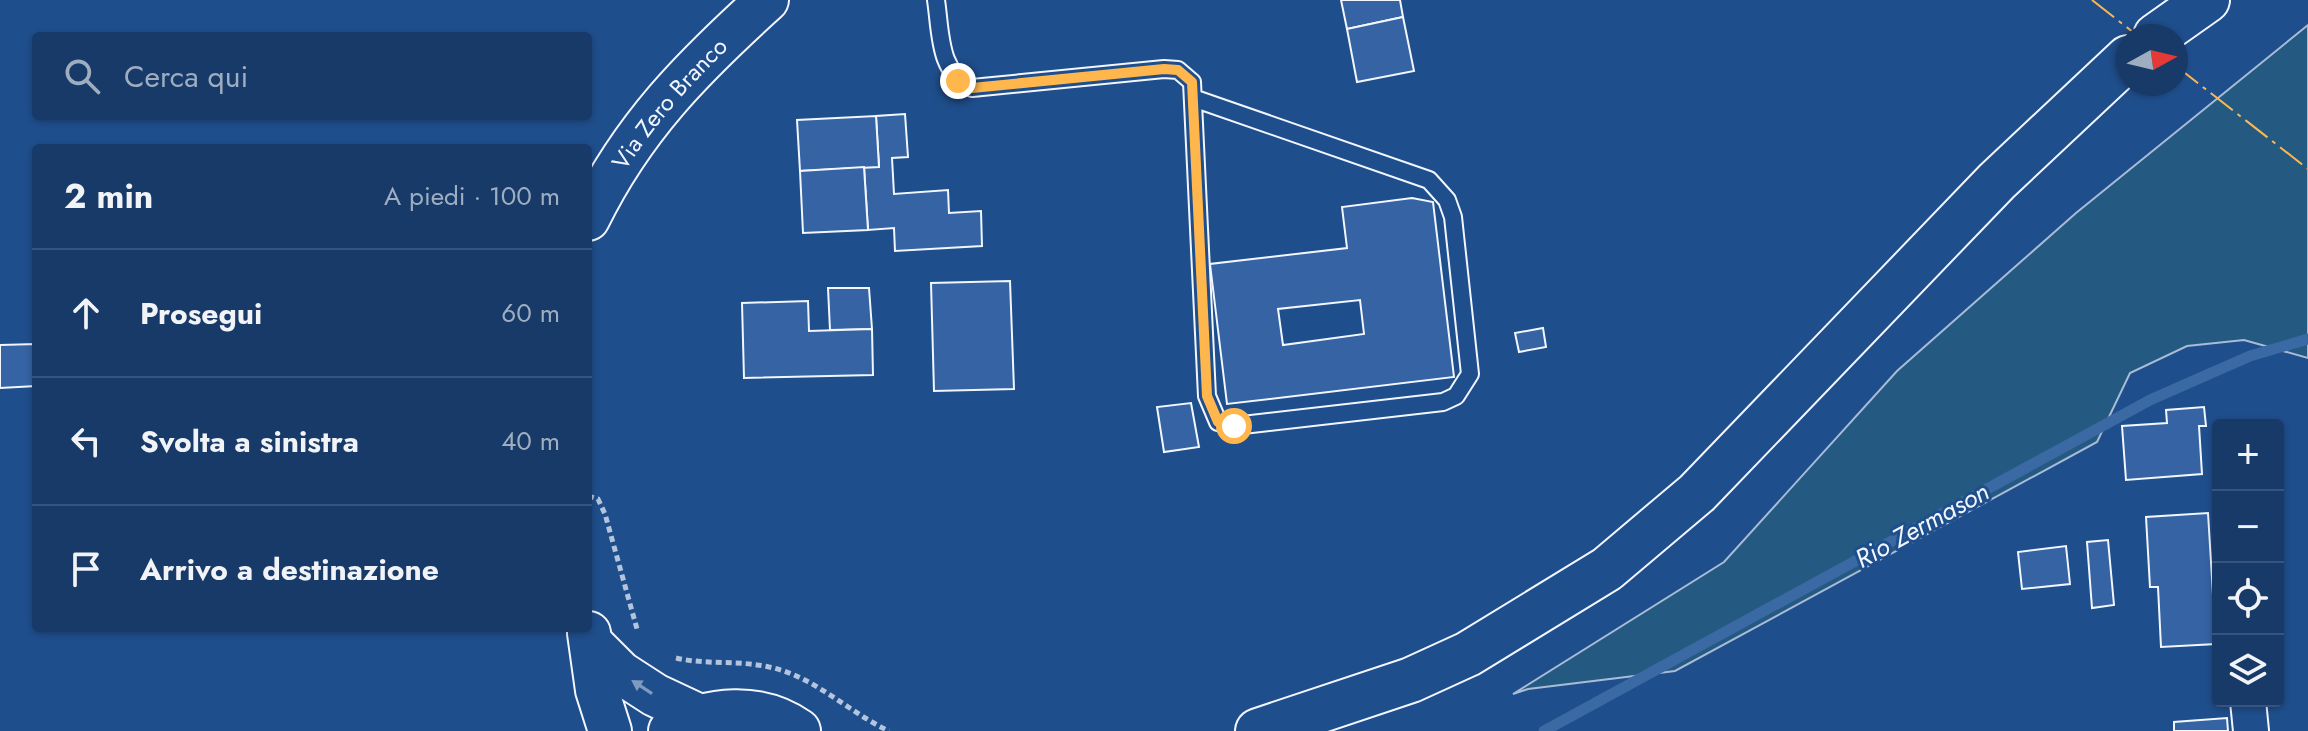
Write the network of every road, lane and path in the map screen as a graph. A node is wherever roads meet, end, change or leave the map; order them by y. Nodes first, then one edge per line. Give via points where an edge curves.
1 (767, 0) edge
2 (936, 0) edge
3 (2207, 0) edge
4 (2173, 24) edge
5 (2116, 69) edge
6 (1193, 98) junction
7 (592, 211) edge
8 (592, 497) edge
9 (590, 636) edge
10 (644, 641) dead end
11 (669, 657) dead end
12 (2249, 707) edge
13 (686, 724) edge
14 (610, 731) edge
15 (798, 731) edge
16 (889, 731) edge
17 (1258, 731) edge
18 (2251, 731) edge

1 - 7 street, Via Zero Branco via 664,99 609,176
2 - 6 lane via 950,71 972,88 1164,69 1178,70 1192,82
3 - 4 main road
5 - 17 main road via 1997,181 1697,493 1607,569 1468,654 1411,680
6 - 6 lane via 1207,396 1218,422 1249,425 1443,402 1456,396 1470,374 1453,217 1439,189 1429,180
8 - 10 path via 605,514
13 -> 9 street via 621,673
9 - 14 street via 597,690
11 - 16 path via 769,667 815,684
12 - 18 street
13 - 15 main road via 739,712 766,716

